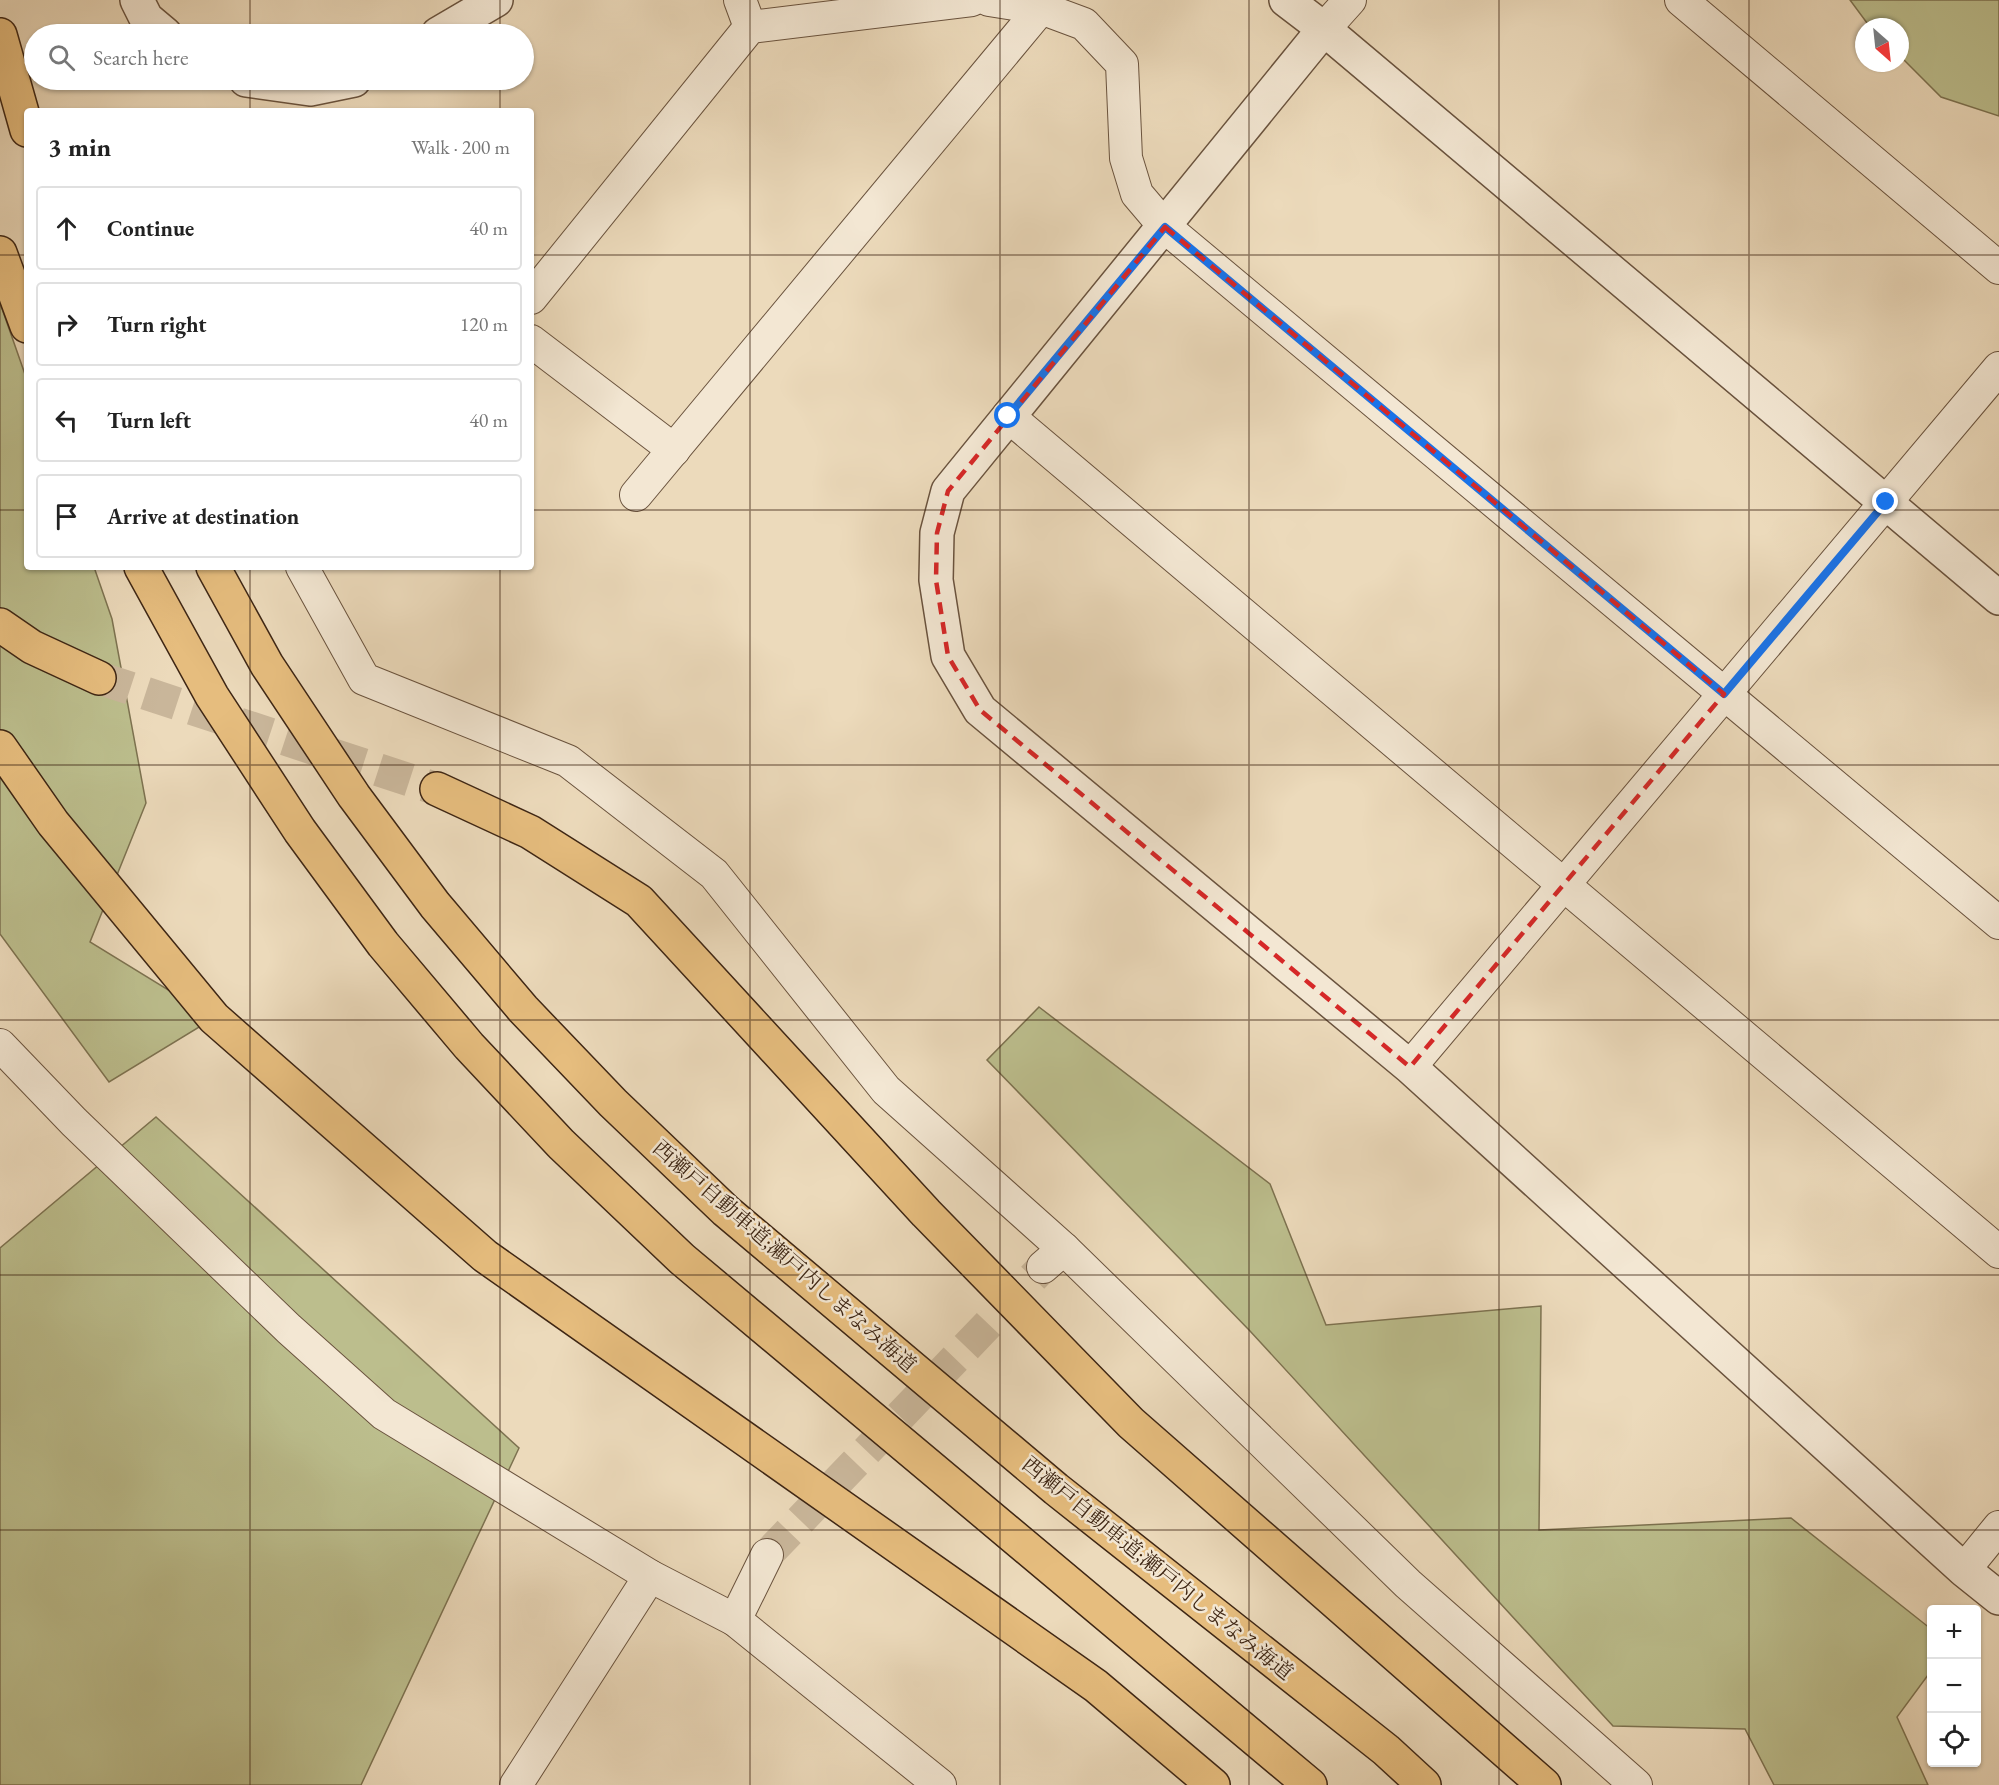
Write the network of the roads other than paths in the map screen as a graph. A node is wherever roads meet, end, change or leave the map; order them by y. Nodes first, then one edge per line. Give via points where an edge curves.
1 (136, 0) edge
2 (496, 0) edge
3 (972, 0) edge
4 (989, 0) edge
5 (1286, 0) edge
6 (1350, 0) edge
7 (1681, 0) edge
8 (1041, 8) junction
9 (745, 14) edge
10 (153, 24) edge
11 (455, 24) edge
12 (1324, 30) junction
13 (0, 35) edge
14 (24, 119) edge
15 (1165, 227) junction
16 (0, 253) edge
17 (1999, 268) edge
18 (534, 294) edge
19 (24, 318) edge
20 (534, 343) edge
21 (1999, 368) edge
22 (1008, 416) junction
23 (674, 450) junction
24 (636, 495) dead end
25 (1886, 502) junction
26 (143, 570) edge
27 (215, 570) edge
28 (304, 570) edge
29 (1999, 598) edge
30 (0, 625) edge
31 (99, 678) tunnel mouth
32 (1724, 694) junction
33 (0, 747) edge
34 (437, 789) tunnel mouth
35 (1564, 885) junction
36 (1999, 923) edge
37 (0, 1045) edge
38 (1410, 1067) junction
39 (1999, 1252) edge
40 (1999, 1527) edge
41 (767, 1555) tunnel mouth
42 (1964, 1570) junction
43 (650, 1576) junction
44 (1999, 1598) edge
45 (735, 1620) junction
46 (516, 1785) edge
47 (940, 1785) edge
48 (1213, 1785) edge
49 (1310, 1785) edge
50 (1424, 1785) edge
51 (1544, 1785) edge
52 (1636, 1785) edge

1 - 10 street
2 - 11 street
3 - 9 street
4 - 8 street
5 - 12 street
6 - 12 street
7 - 17 street
8 - 15 street via 1084,24 1122,64 1126,158 1137,194
8 - 23 street
9 - 18 street
12 - 15 street
12 - 25 street
13 - 14 highway
15 - 22 street
15 - 32 street
16 - 19 highway
20 - 23 street
21 - 25 street
22 - 35 street
22 - 38 street via 948,491 937,533 936,580 948,656 980,710
23 - 24 street
25 - 29 street
25 - 32 street
26 - 49 highway via 212,696 300,831 383,944 469,1046 554,1136 682,1259
27 - 50 highway, 西瀬戸自動車道;瀬戸内しまなみ海道 via 267,665 354,796 435,905 523,1008 613,1103 726,1211 1056,1489 1386,1750
28 - 52 street via 364,679 568,761 714,874 886,1090 1053,1258 1408,1584
30 - 31 highway via 32,647
32 - 35 street
32 - 36 street
33 - 48 highway via 53,823 214,1018 485,1256 1096,1686
34 - 51 highway via 530,832 639,901 926,1213 1131,1422
35 - 38 street
35 - 39 street
37 - 43 street via 74,1122 289,1329 384,1414
38 - 42 street
40 - 42 street
41 - 45 street
42 - 44 street
43 - 45 street
43 - 46 street
45 - 47 street

